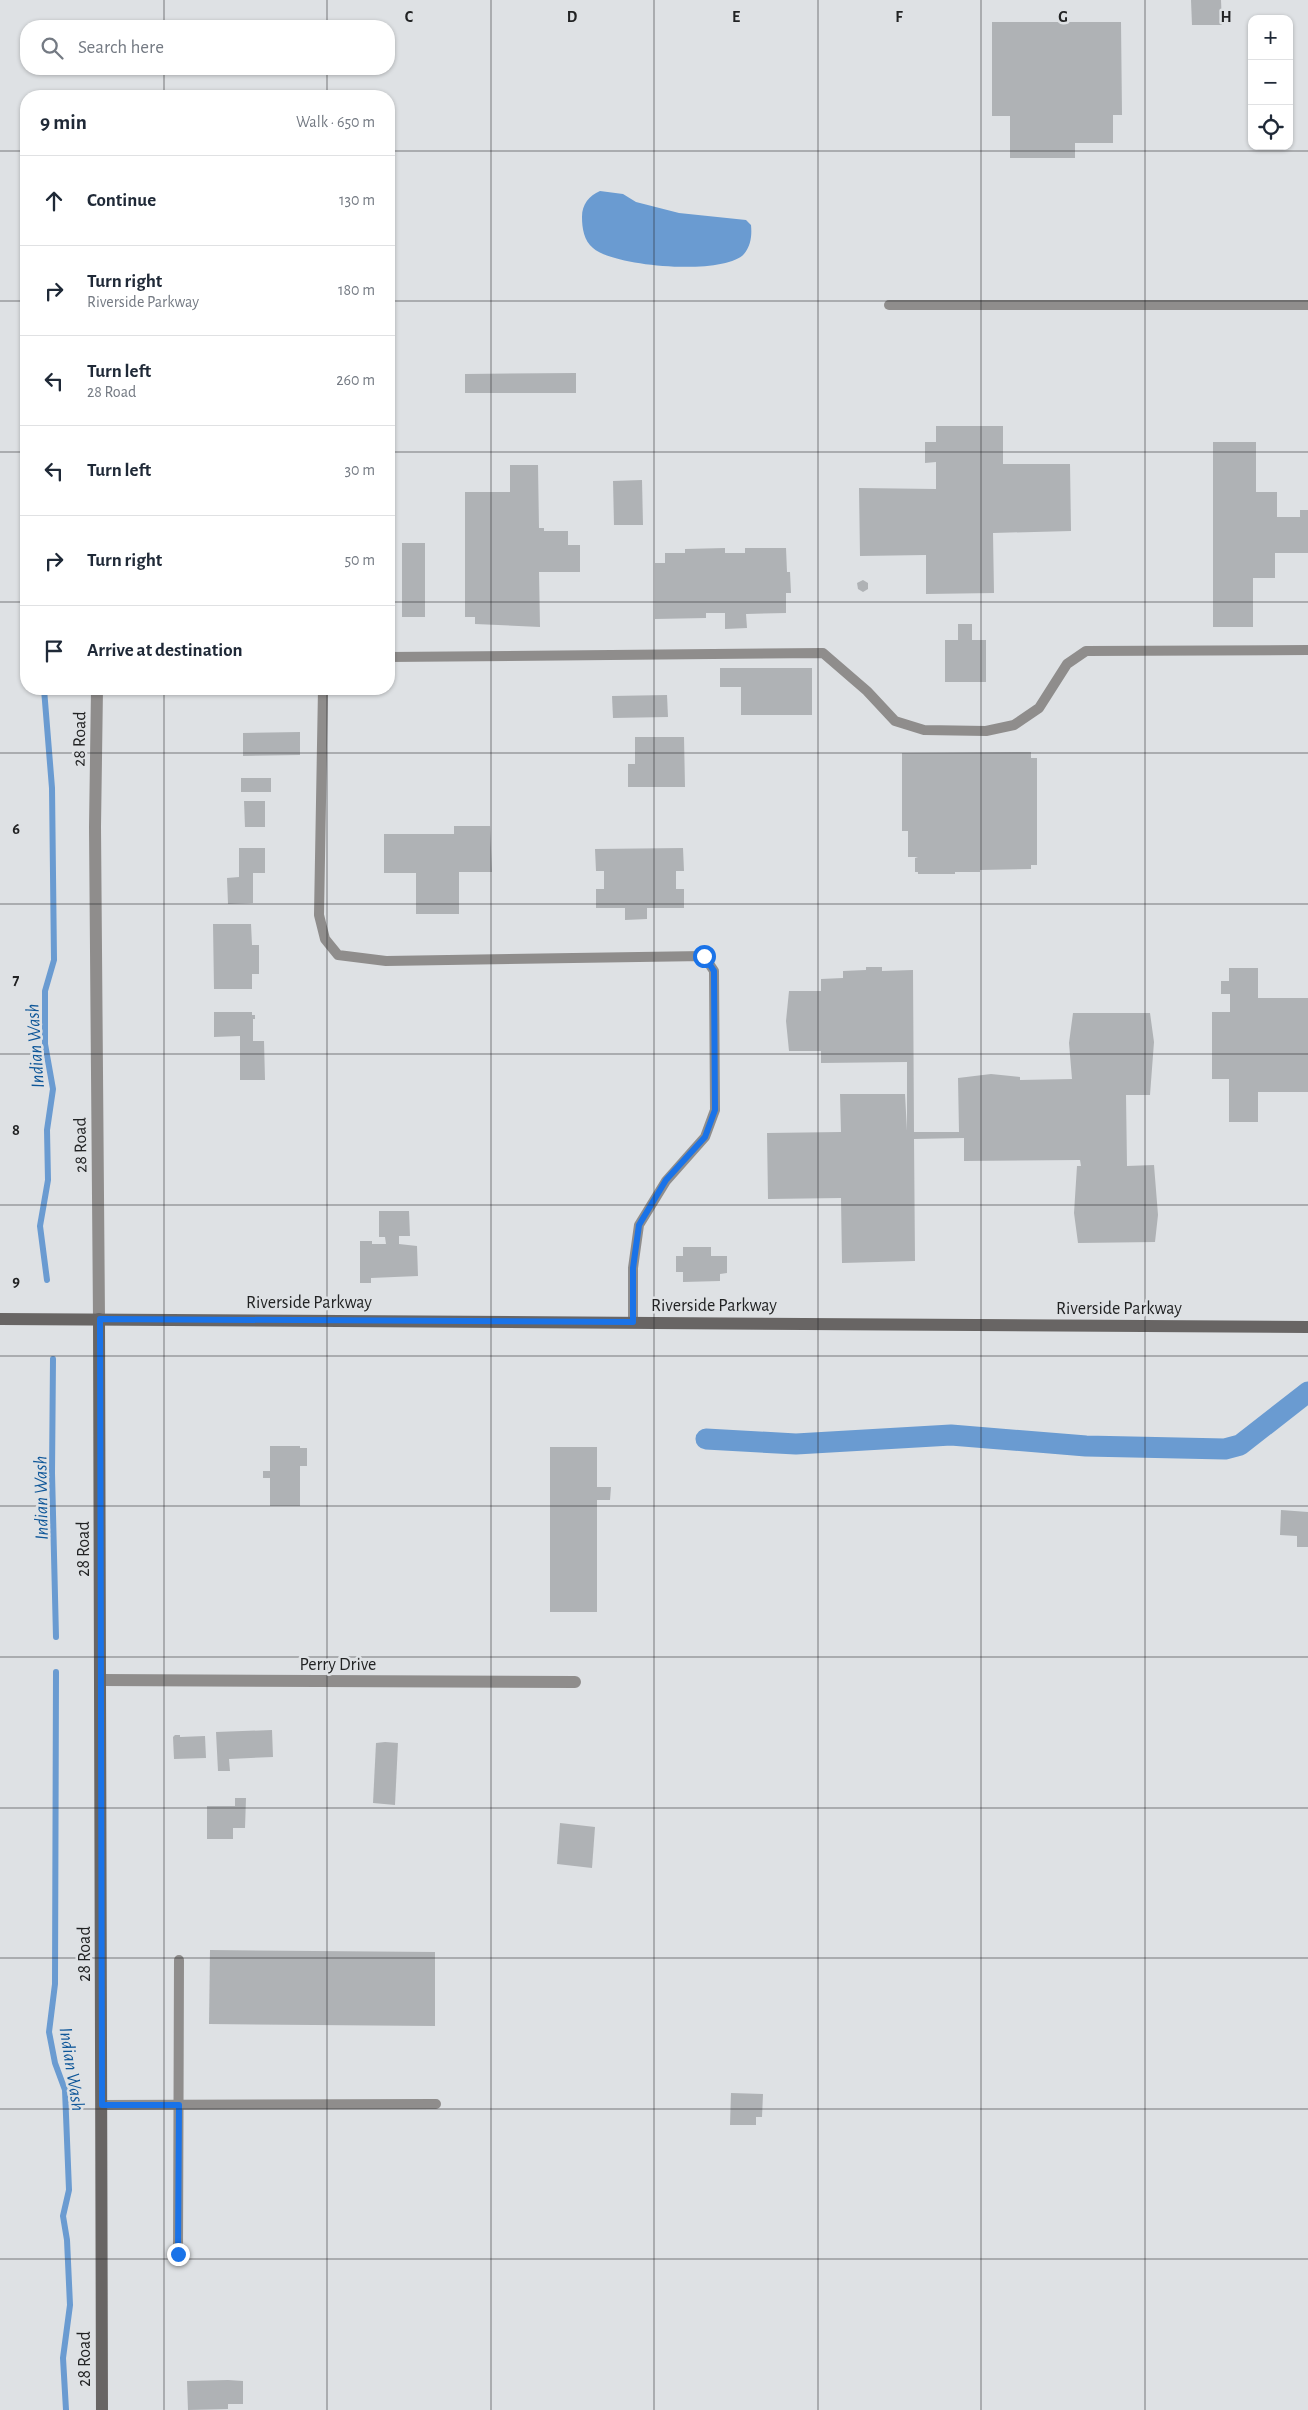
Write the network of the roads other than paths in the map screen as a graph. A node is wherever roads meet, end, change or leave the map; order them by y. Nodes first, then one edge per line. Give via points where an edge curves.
1 (889, 305) dead end
2 (1308, 305) edge
3 (1308, 650) edge
4 (395, 658) edge
5 (97, 695) edge
6 (323, 695) edge
7 (0, 1319) edge
8 (100, 1319) junction
9 (633, 1322) junction
10 (1308, 1327) edge
11 (101, 1680) junction
12 (575, 1682) dead end
13 (179, 1960) dead end
14 (436, 2104) dead end
15 (102, 2105) junction
16 (179, 2105) junction
17 (178, 2254) dead end
18 (102, 2410) edge

1 - 2 lane
3 - 4 lane via 1086,651 1067,664 1039,708 1014,725 986,731 924,730 895,721 867,691 823,653
5 - 8 street, 28 Road via 94,827
6 - 9 lane via 319,915 325,939 338,954 386,961 704,956 714,971 715,1110 705,1137 666,1180 639,1225 633,1268
7 - 8 main road, Riverside Parkway
8 - 9 main road, Riverside Parkway
8 - 11 main road, 28 Road
9 - 10 main road, Riverside Parkway
11 - 12 street, Perry Drive
11 - 15 main road, 28 Road
13 - 16 lane
14 - 16 lane
15 - 16 lane
15 - 18 main road, 28 Road
16 - 17 lane

